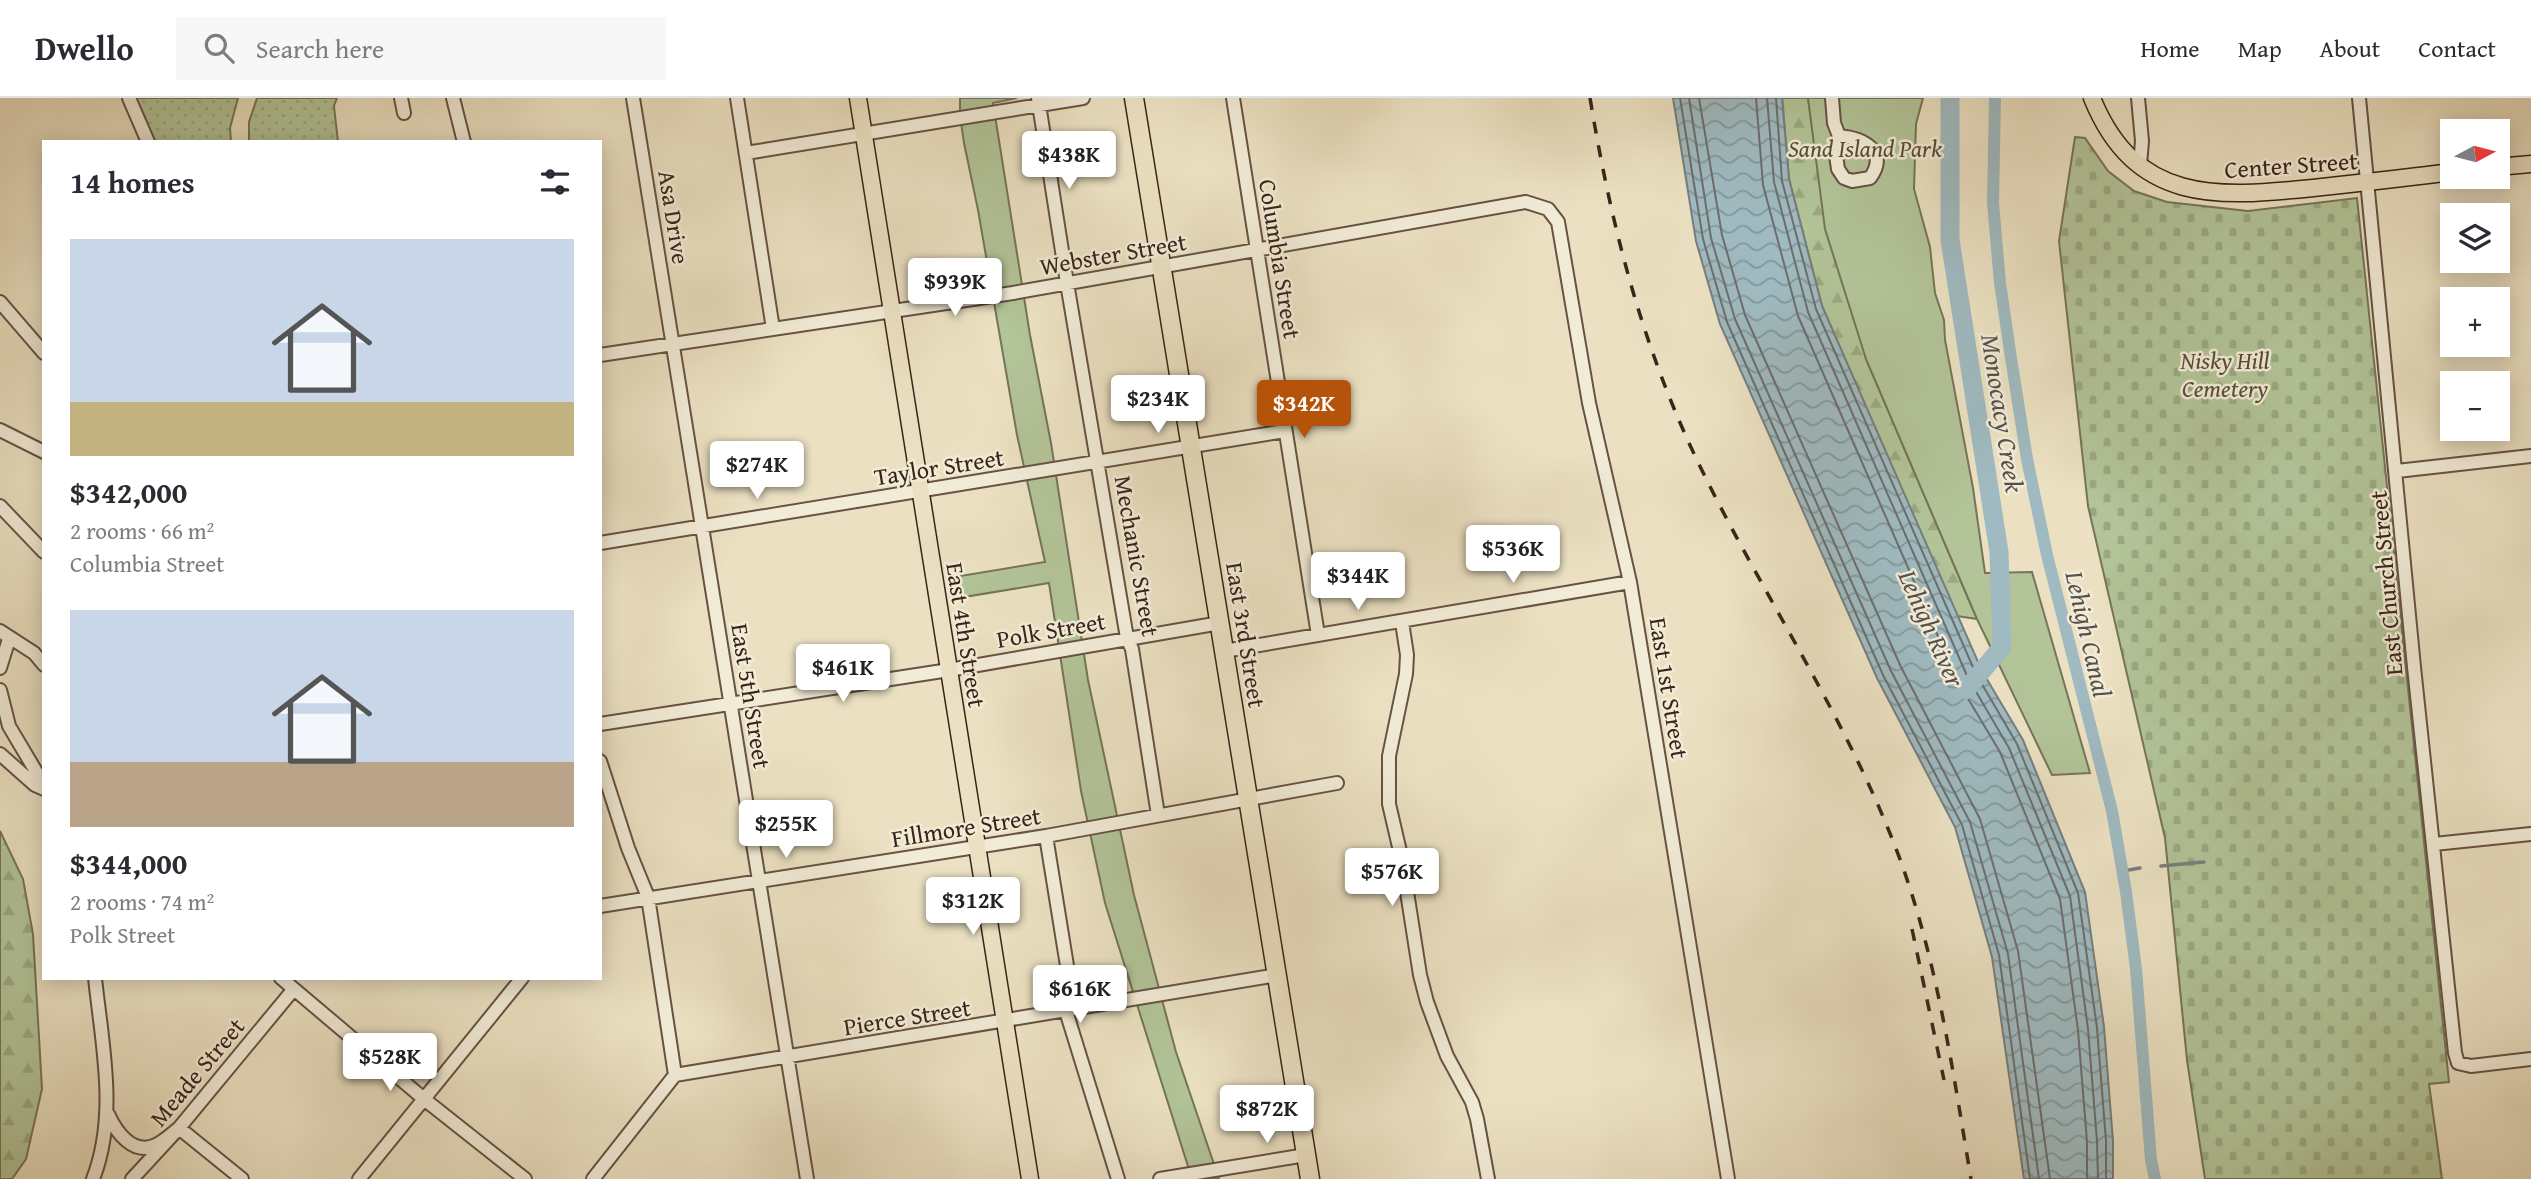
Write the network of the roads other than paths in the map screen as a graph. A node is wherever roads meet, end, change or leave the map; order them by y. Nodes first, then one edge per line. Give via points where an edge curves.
1 (129, 98) edge
2 (401, 98) edge
3 (453, 98) edge
4 (633, 98) edge
5 (737, 98) edge
6 (858, 98) edge
7 (1083, 98) edge
8 (1134, 98) edge
9 (1233, 98) edge
10 (1832, 98) edge
11 (2092, 98) edge
12 (2137, 98) edge
13 (2359, 98) edge
14 (1038, 102) edge
15 (404, 114) dead end
16 (864, 132) junction
17 (1839, 136) dead end
18 (147, 140) edge
19 (464, 140) edge
20 (746, 153) junction
21 (2531, 164) edge
22 (2140, 165) junction
23 (2510, 166) edge
24 (2440, 174) edge
25 (2368, 182) junction
26 (1548, 209) joint
27 (1257, 250) junction
28 (1161, 265) junction
29 (1067, 283) junction
30 (0, 302) edge
31 (892, 310) junction
32 (774, 328) junction
33 (673, 344) junction
34 (42, 351) edge
35 (602, 355) edge
36 (0, 430) edge
37 (1285, 431) junction
38 (1191, 446) junction
39 (42, 451) edge
40 (2531, 456) edge
41 (1099, 461) junction
42 (2397, 471) junction
43 (919, 491) junction
44 (0, 506) edge
45 (703, 527) junction
46 (602, 544) edge
47 (42, 550) edge
48 (1630, 582) junction
49 (1402, 622) junction
50 (1220, 623) junction
51 (4, 635) edge
52 (1318, 635) junction
53 (1127, 638) junction
54 (1224, 651) junction
55 (42, 663) edge
56 (0, 668) edge
57 (948, 670) junction
58 (0, 690) edge
59 (731, 704) junction
60 (602, 724) edge
61 (0, 754) edge
62 (602, 767) edge
63 (1337, 783) dead end
64 (42, 784) edge
65 (42, 787) edge
66 (1248, 799) junction
67 (1158, 815) junction
68 (2531, 834) edge
69 (1046, 836) junction
70 (2434, 844) junction
71 (977, 846) junction
72 (759, 880) junction
73 (648, 897) junction
74 (602, 905) edge
75 (1276, 975) junction
76 (95, 980) edge
77 (283, 980) edge
78 (520, 980) edge
79 (293, 990) junction
80 (1070, 1010) junction
81 (1005, 1022) junction
82 (788, 1058) junction
83 (2531, 1059) edge
84 (675, 1075) junction
85 (424, 1099) junction
86 (107, 1110) junction
87 (179, 1128) junction
88 (1306, 1155) junction
89 (93, 1179) edge
90 (132, 1179) edge
91 (242, 1179) edge
92 (359, 1179) edge
93 (525, 1179) edge
94 (593, 1179) edge
95 (807, 1179) edge
96 (1030, 1179) edge
97 (1118, 1179) edge
98 (1160, 1179) edge
99 (1310, 1179) edge
100 (1488, 1179) edge
101 (1728, 1179) edge

1 - 18 street
2 - 15 street
3 - 19 street
4 - 33 street, Asa Drive
5 - 20 street
6 - 16 main road, East 4th Street
7 - 14 street
8 - 28 highway, East 3rd Street
9 - 27 street, Columbia Street
10 - 17 street
11 - 22 main road, Center Street via 2113,138
12 - 22 street
13 - 25 street, East Church Street
14 - 16 street
14 - 29 street, Mechanic Street
16 - 20 street
16 - 31 main road, East 4th Street
20 - 32 street
21 - 23 main road
22 - 25 main road, Center Street via 2168,182 2219,194
24 - 25 main road, Center Street
25 - 42 street, East Church Street
26 - 27 street, Webster Street via 1526,202
26 - 48 street, East 1st Street via 1558,222 1589,403
27 - 28 street, Webster Street
27 - 37 street, Columbia Street
28 - 29 street, Webster Street
28 - 38 highway, East 3rd Street
29 - 31 street, Webster Street
29 - 41 street, Mechanic Street
30 - 34 street
31 - 32 street, Webster Street
31 - 43 main road, East 4th Street
32 - 33 street, Webster Street
33 - 35 street, Webster Street
33 - 45 street, East 5th Street
36 - 39 street
37 - 38 street, Taylor Street
37 - 52 street, Columbia Street
38 - 41 street, Taylor Street
38 - 50 highway, East 3rd Street
40 - 42 street
41 - 43 street, Taylor Street
41 - 53 street, Mechanic Street
42 - 70 street, East Church Street
43 - 45 street, Taylor Street
43 - 57 main road, East 4th Street
44 - 47 street
45 - 46 street, Taylor Street
45 - 59 street, East 5th Street
48 - 49 street
48 - 101 street, East 1st Street
49 - 52 street
49 - 100 street via 1406,674 1389,756 1389,804 1427,1002 1447,1056 1472,1102
50 - 53 street, Polk Street
50 - 54 highway, East 3rd Street
51 - 55 street via 34,653
51 - 56 street
52 - 54 street
53 - 57 street, Polk Street
53 - 67 street, Mechanic Street
54 - 66 highway, East 3rd Street
57 - 59 street, Polk Street
57 - 71 main road, East 4th Street
58 - 64 street via 9,726
59 - 60 street, Polk Street
59 - 72 street, East 5th Street
61 - 65 street
62 - 73 street
63 - 66 street, Fillmore Street
66 - 67 street, Fillmore Street
66 - 75 highway, East 3rd Street
67 - 69 street, Fillmore Street
68 - 70 street
69 - 71 street, Fillmore Street
69 - 80 street
70 - 83 street, East Church Street via 2458,1063 2471,1066
71 - 72 street, Fillmore Street
71 - 81 main road, East 4th Street
72 - 73 street, Fillmore Street
72 - 82 street, East 5th Street
73 - 74 street, Fillmore Street
73 - 84 street
75 - 80 street, Pierce Street
75 - 88 highway, East 3rd Street
76 - 86 street
77 - 79 street
78 - 85 street
79 - 85 street
79 - 87 street, Meade Street
80 - 81 street, Pierce Street
80 - 97 street
81 - 82 street, Pierce Street
81 - 96 main road, East 4th Street
82 - 84 street, Pierce Street
82 - 95 street, East 5th Street
84 - 94 street
85 - 92 street
85 - 93 street
86 - 87 street via 119,1133 141,1148 155,1146
86 - 89 street via 104,1143
87 - 90 street, Meade Street
87 - 91 street
88 - 98 street
88 - 99 highway, East 3rd Street

